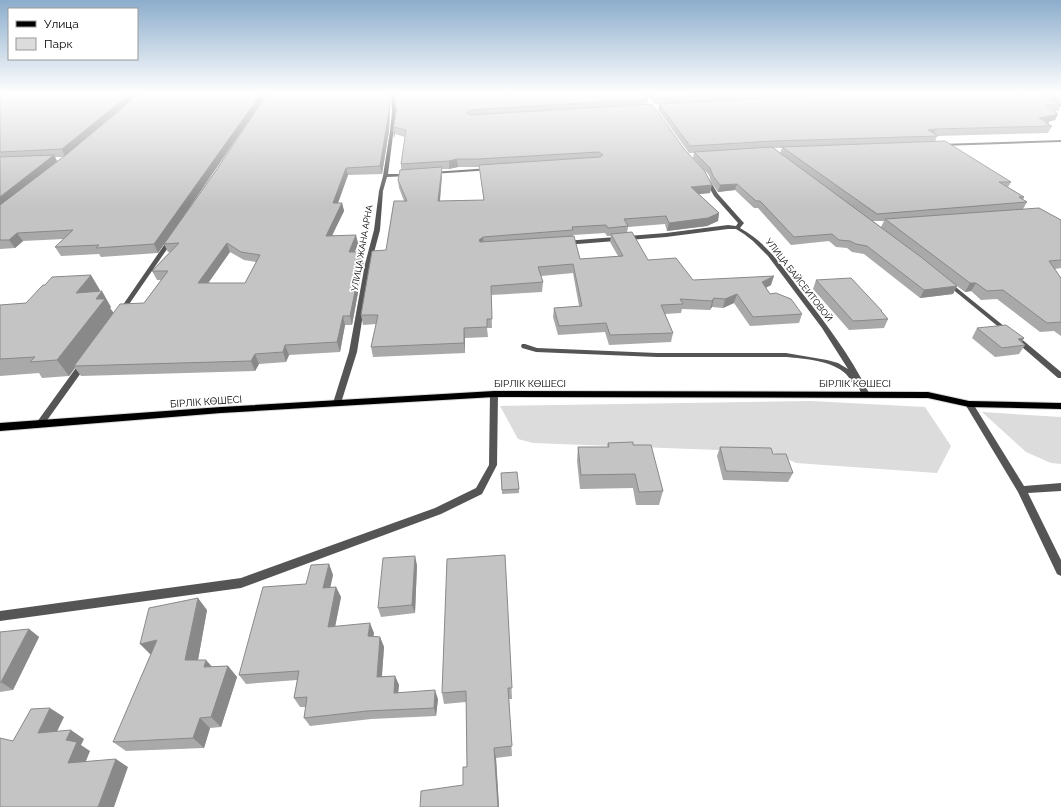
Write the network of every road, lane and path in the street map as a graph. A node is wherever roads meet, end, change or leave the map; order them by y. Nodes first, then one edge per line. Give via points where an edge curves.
1 (391, 132) edge
2 (1061, 141) edge
3 (936, 145) edge
4 (499, 168) edge
5 (701, 173) edge
6 (415, 174) edge
7 (423, 174) edge
8 (385, 176) junction
9 (737, 228) junction
10 (174, 236) edge
11 (556, 244) edge
12 (940, 277) edge
13 (118, 315) edge
14 (525, 346) dead end
15 (88, 357) edge
16 (1061, 376) edge
17 (494, 394) junction
18 (865, 394) junction
19 (337, 403) junction
20 (969, 404) junction
21 (1061, 406) edge
22 (40, 424) junction
23 (0, 428) edge
24 (1061, 487) edge
25 (1022, 490) junction
26 (1061, 571) edge
27 (0, 616) edge

1 - 8 street, УЛИЦА ЖАНА АРНА
2 - 3 street
4 - 7 street
5 - 9 street via 729,211 739,219 741,223
6 - 8 street
8 - 19 street, УЛИЦА ЖАНА АРНА via 353,352
9 - 11 street
9 - 18 street, УЛИЦА БАЙСЕИТОВОЙ via 749,233 769,253 840,347
10 - 13 street
12 - 16 street
14 - 18 street via 536,350 612,354 750,354 811,358 847,371
15 - 22 street
17 - 18 main road, БІРЛІК КӨШЕСІ
17 - 19 main road, БІРЛІК КӨШЕСІ
17 - 27 street via 493,465 479,491 438,511 241,583
18 - 20 main road, БІРЛІК КӨШЕСІ via 928,395
19 - 22 main road, БІРЛІК КӨШЕСІ
20 - 21 main road, БІРЛІК КӨШЕСІ
20 - 25 street
22 - 23 main road, БІРЛІК КӨШЕСІ
24 - 25 street
25 - 26 street

